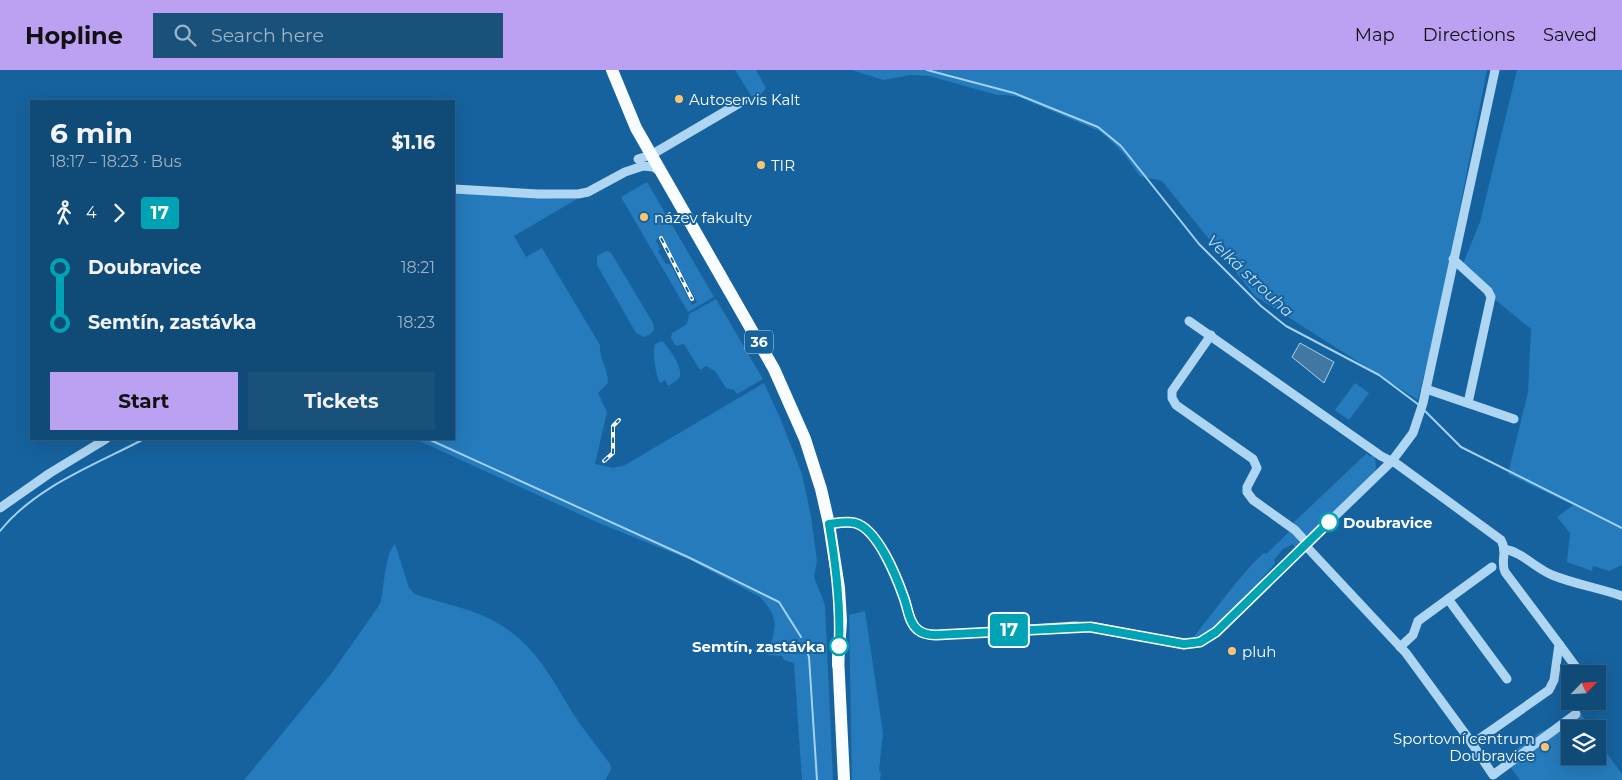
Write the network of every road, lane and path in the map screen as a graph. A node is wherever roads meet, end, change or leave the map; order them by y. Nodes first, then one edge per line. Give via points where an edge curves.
1 (612, 70) edge
2 (1495, 70) edge
3 (743, 101) dead end
4 (642, 139) junction
5 (651, 155) junction
6 (640, 163) junction
7 (661, 172) junction
8 (455, 189) edge
9 (1453, 259) junction
10 (1189, 320) dead end
11 (1211, 335) junction
12 (1426, 389) junction
13 (1468, 404) junction
14 (1514, 419) dead end
15 (104, 440) edge
16 (1392, 461) junction
17 (0, 508) edge
18 (829, 524) junction
19 (1306, 544) junction
20 (1504, 550) junction
21 (1492, 567) dead end
22 (1622, 596) edge
23 (1448, 599) junction
24 (1559, 644) junction
25 (1400, 646) junction
26 (1574, 665) edge
27 (1507, 679) dead end
28 (1576, 714) dead end
29 (1472, 744) junction
30 (844, 780) edge

1 - 4 main road, 36
2 - 9 street
3 - 5 street
4 - 5 main road, 36
4 - 6 street
5 - 6 street
5 - 7 main road, 36
6 - 7 street
6 - 8 street via 588,192 578,194
7 - 18 main road, 36 via 781,383 813,462
9 - 12 street
9 - 13 street via 1491,297
10 - 11 street
11 - 16 street
11 - 19 street via 1172,391 1172,398 1176,405 1253,459 1257,468 1247,487 1249,496 1295,530
12 - 13 street
12 - 16 street via 1409,440
13 - 14 street
15 - 17 street
16 - 19 street
16 - 20 street via 1496,536
18 - 19 street via 854,522 871,533 894,574 912,622 918,630 931,635 1090,627 1184,644 1196,643 1216,632
18 - 30 main road, 36 via 840,608 838,665
19 - 25 street
20 - 22 street via 1513,551 1556,577
20 - 24 street via 1505,572
21 - 23 street
23 - 25 street via 1418,621 1412,636
23 - 27 street
24 - 26 street
24 - 29 street via 1552,687
25 - 29 street
28 - 29 street via 1493,775

